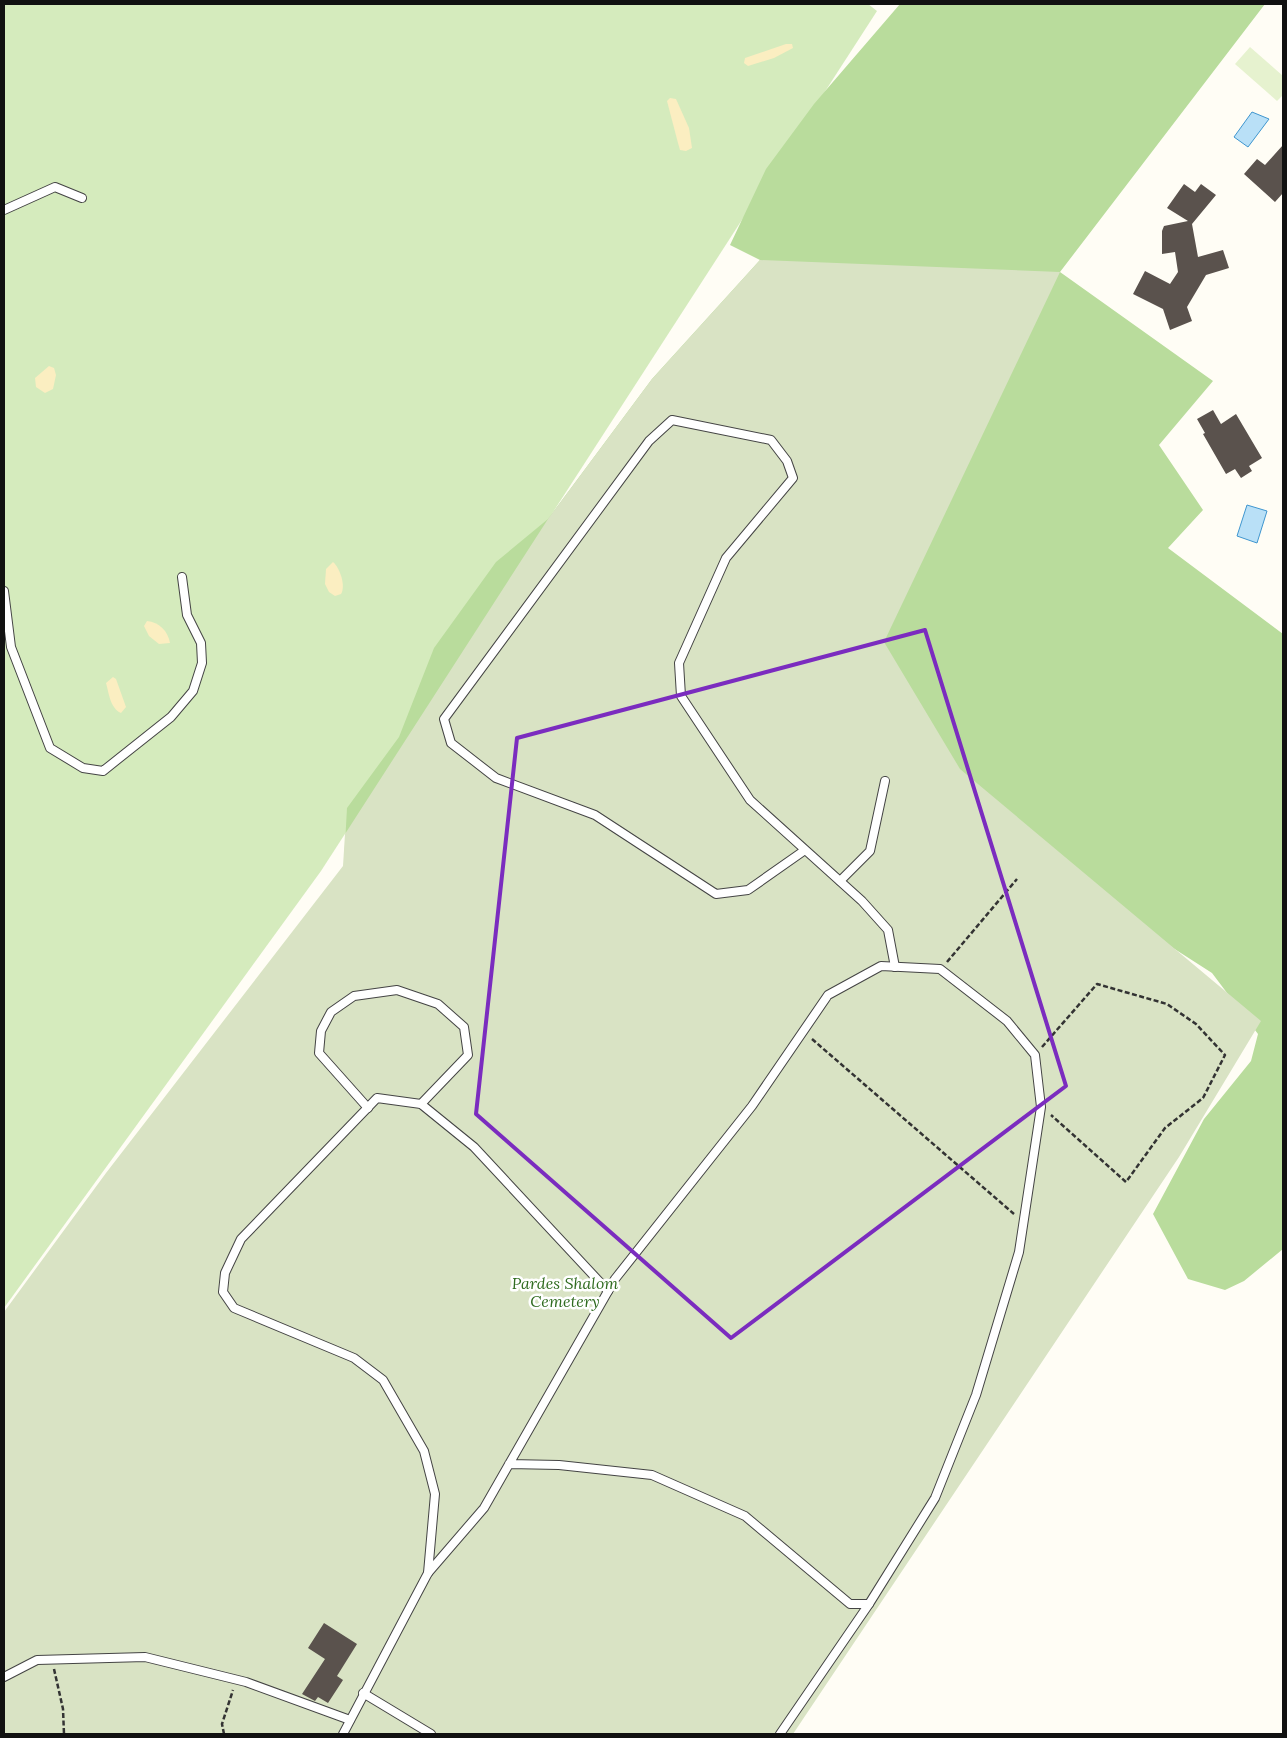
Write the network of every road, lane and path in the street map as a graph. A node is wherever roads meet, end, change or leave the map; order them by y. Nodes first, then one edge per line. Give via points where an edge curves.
1 (82, 198) dead end
2 (4, 210) edge
3 (182, 577) dead end
4 (4, 591) edge
5 (885, 781) dead end
6 (805, 850) junction
7 (1017, 879) dead end
8 (840, 881) junction
9 (895, 967) junction
10 (940, 969) junction
11 (803, 1031) junction
12 (1035, 1055) junction
13 (421, 1104) junction
14 (1041, 1107) junction
15 (368, 1108) junction
16 (1024, 1223) junction
17 (608, 1291) junction
18 (509, 1464) junction
19 (428, 1573) junction
20 (869, 1604) junction
21 (52, 1660) junction
22 (4, 1677) edge
23 (236, 1679) junction
24 (364, 1693) junction
25 (350, 1720) junction
26 (64, 1734) edge
27 (224, 1734) edge
28 (343, 1734) edge
29 (431, 1734) edge
30 (780, 1734) edge

1 - 2 lane via 55,188
3 - 4 lane via 187,615 201,644 202,663 193,691 171,717 103,771 83,768 50,748 11,647
5 - 8 lane via 870,851
6 - 6 lane via 750,800 681,696 679,663 726,558 793,478 787,461 771,440 672,420 649,441 444,719 451,743 496,778 595,814 716,894 748,890
6 - 8 lane
7 - 10 path
8 - 9 lane via 888,930
9 - 10 lane
9 - 11 lane via 881,966 828,995
10 - 12 lane via 1008,1022
11 - 16 path
11 - 17 lane via 752,1106
12 - 14 lane
12 - 14 path via 1097,984 1167,1004 1196,1024 1225,1055 1203,1098 1164,1128 1126,1182
13 - 15 lane via 377,1098
13 - 15 lane via 468,1055 464,1026 438,1004 397,990 354,996 331,1012 321,1031 319,1054
13 - 17 lane via 474,1147
14 - 16 lane
15 - 19 lane via 241,1239 226,1273 224,1292 234,1308 354,1358 383,1380 424,1451 435,1494
16 - 20 lane via 1019,1252 976,1395 935,1498
17 - 18 lane
18 - 19 lane via 484,1508
18 - 20 lane via 559,1465 652,1475 745,1516 850,1604
19 - 24 lane
20 - 30 lane
21 - 22 lane via 37,1660
21 - 23 lane via 145,1657
21 - 26 path via 63,1709
23 - 25 lane
23 - 27 path via 222,1724
24 - 25 lane
24 - 29 lane
25 - 28 lane

